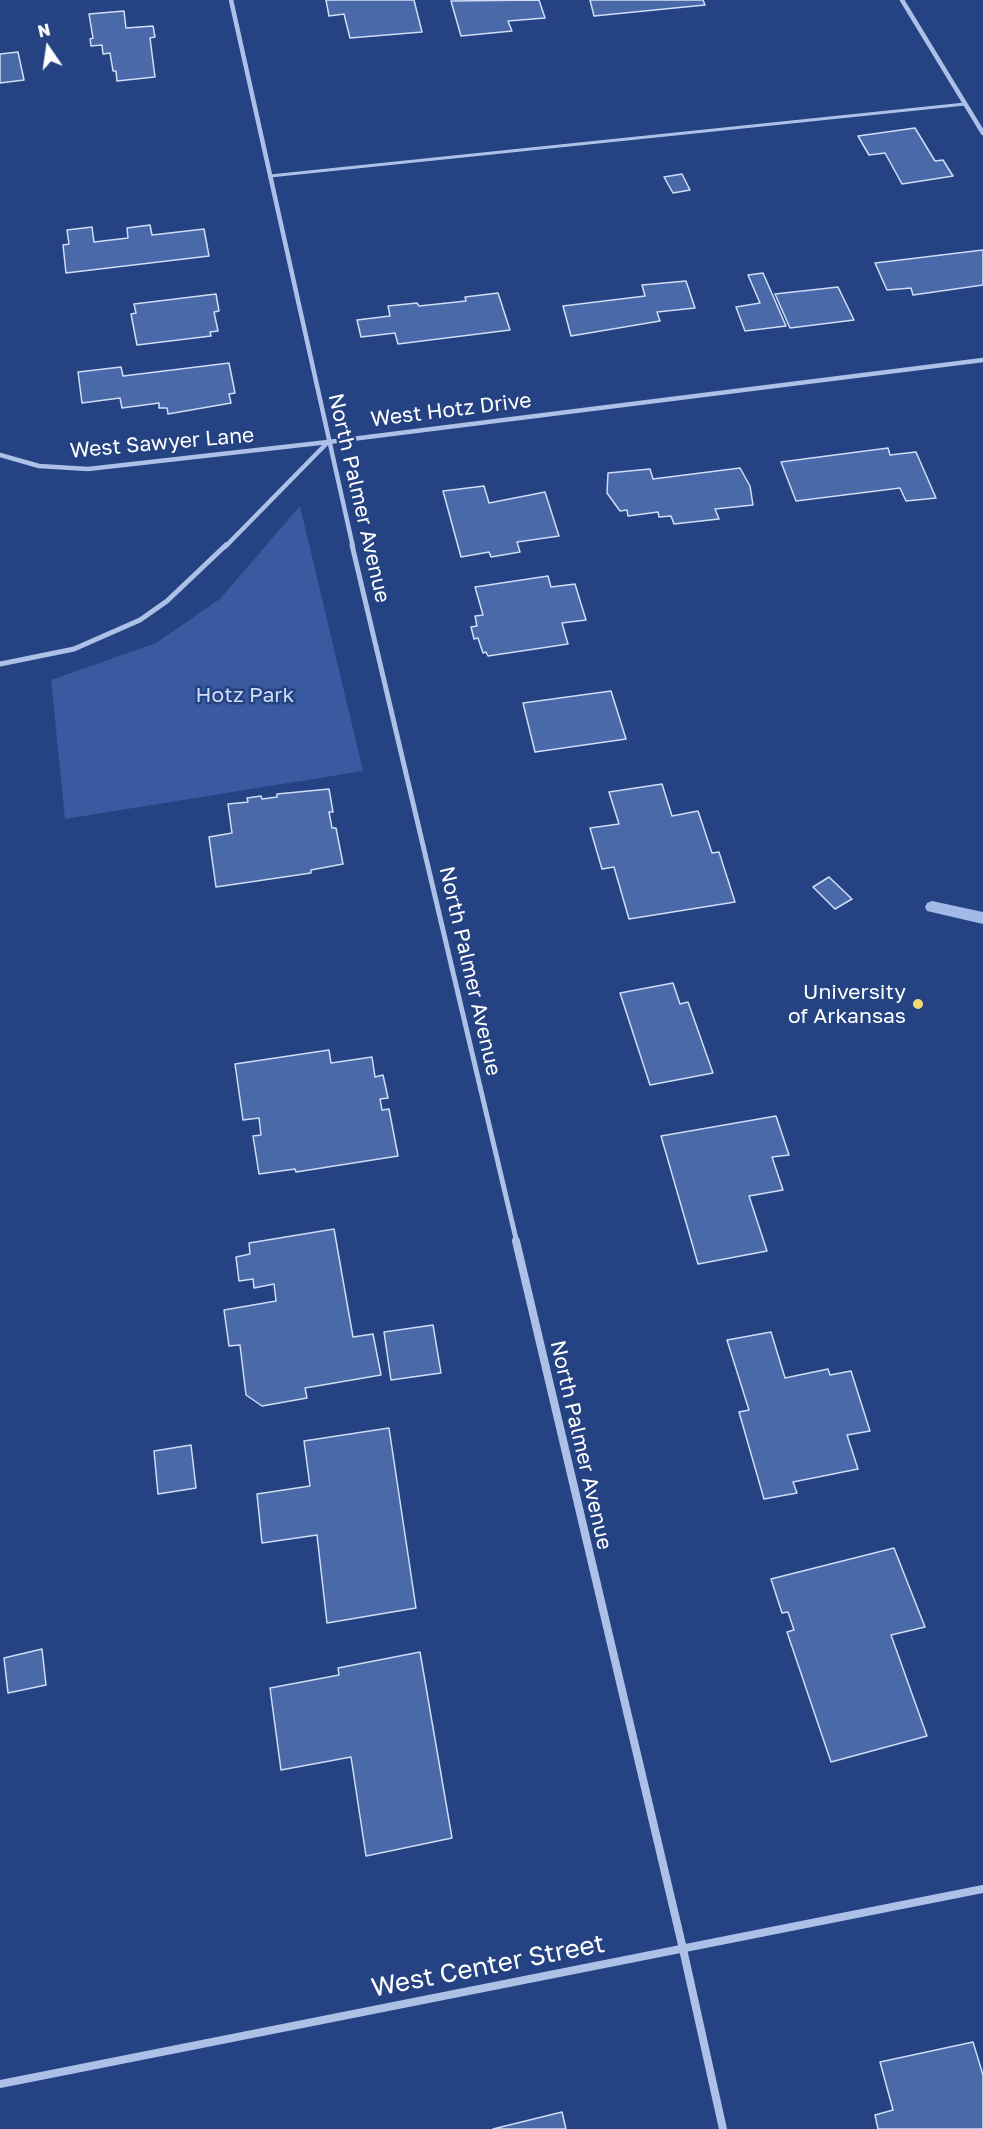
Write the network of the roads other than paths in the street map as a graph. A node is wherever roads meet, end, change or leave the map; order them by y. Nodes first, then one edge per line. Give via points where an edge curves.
1 (231, 0) edge
2 (902, 0) edge
3 (965, 104) junction
4 (983, 133) edge
5 (270, 176) junction
6 (983, 360) edge
7 (328, 442) junction
8 (0, 455) edge
9 (0, 664) edge
10 (983, 1889) edge
11 (683, 1949) junction
12 (0, 2084) edge
13 (723, 2129) edge

1 - 5 street, North Palmer Avenue
2 - 3 street
3 - 4 street
3 - 5 lane
5 - 7 street, North Palmer Avenue
6 - 7 street, West Hotz Drive
7 - 8 street, West Sawyer Lane via 88,469 39,466
7 - 9 street via 197,575 158,608 74,649
7 - 11 street, North Palmer Avenue
10 - 11 street, West Center Street
11 - 12 street, West Center Street
11 - 13 street, North Palmer Avenue

